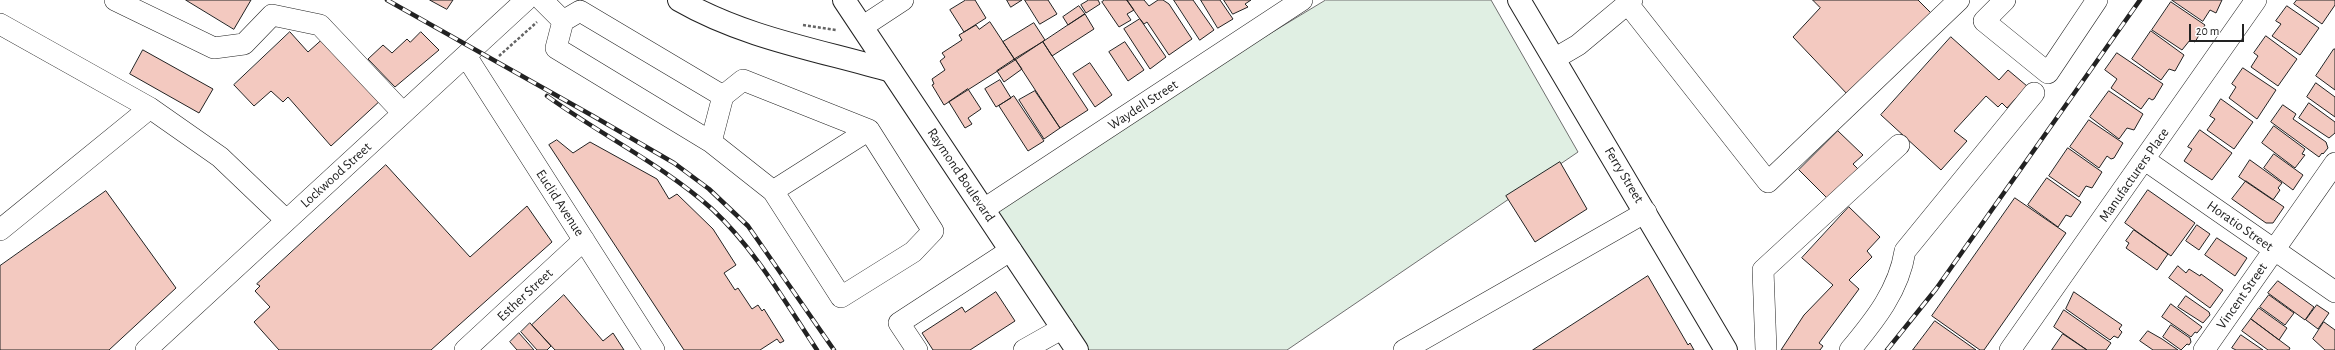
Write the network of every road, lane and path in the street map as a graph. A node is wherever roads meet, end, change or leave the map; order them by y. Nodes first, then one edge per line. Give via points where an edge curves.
1 (115, 0) edge
2 (526, 0) edge
3 (679, 0) edge
4 (844, 0) edge
5 (903, 0) edge
6 (1302, 0) edge
7 (1520, 0) edge
8 (1959, 0) edge
9 (2097, 0) edge
10 (2256, 0) edge
11 (2003, 1) edge
12 (1630, 2) edge
13 (552, 10) edge
14 (0, 24) edge
15 (801, 25) dead end
16 (862, 27) junction
17 (836, 30) dead end
18 (466, 56) junction
19 (499, 56) dead end
20 (1554, 59) junction
21 (891, 71) junction
22 (2034, 93) dead end
23 (723, 96) junction
24 (150, 108) junction
25 (403, 113) junction
26 (868, 130) junction
27 (711, 142) junction
28 (1899, 145) dead end
29 (2145, 160) junction
30 (2335, 164) edge
31 (773, 191) junction
32 (984, 210) junction
33 (1646, 212) junction
34 (286, 220) junction
35 (0, 230) edge
36 (584, 240) junction
37 (2275, 249) junction
38 (1011, 250) junction
39 (2335, 292) edge
40 (1063, 328) junction
41 (146, 350) edge
42 (465, 350) edge
43 (654, 350) edge
44 (917, 350) edge
45 (1024, 350) edge
46 (1077, 350) edge
47 (1404, 350) edge
48 (1726, 350) edge
49 (1766, 350) edge
50 (1850, 350) edge
51 (2010, 350) edge
52 (2204, 350) edge

1 - 25 street via 214,48 244,44 272,15 320,25
2 - 18 street, Lockwood Street
3 - 21 main road via 718,21 748,33
4 - 16 main road, Raymond Boulevard
5 - 16 street
6 - 32 street, Waydell Street
7 - 20 main road, Ferry Street
8 - 12 street via 1768,182
9 - 11 street via 2048,73 1984,21
10 - 29 street, Manufacturers Place
12 - 20 street via 1578,45
13 - 19 path
13 - 23 street via 580,11
13 - 27 street via 556,48
14 - 24 street
15 - 17 path
16 - 21 main road, Raymond Boulevard
18 - 25 street, Lockwood Street
18 - 36 street, Euclid Avenue
20 - 33 main road, Ferry Street
21 - 32 main road, Raymond Boulevard
22 - 50 street via 1905,252 1902,269 1882,312
23 - 26 street via 743,80
23 - 27 street
24 - 34 street via 220,157
24 - 35 street
25 - 34 street, Lockwood Street
26 - 31 street
26 - 31 street via 933,231 913,252 841,296
27 - 31 street
28 - 49 street via 1764,270
29 - 37 street, Horatio Street
29 - 51 street, Manufacturers Place
30 - 37 street, Vincent Street
32 - 38 main road, Raymond Boulevard
33 - 47 street
33 - 48 main road, Ferry Street
34 - 41 street, Lockwood Street
36 - 42 street, Esther Street
36 - 43 street, Euclid Avenue
37 - 39 street, Horatio Street
37 - 52 street, Vincent Street
38 - 40 main road, Raymond Boulevard
38 - 44 street via 899,323
40 - 45 street
40 - 46 main road, Raymond Boulevard

